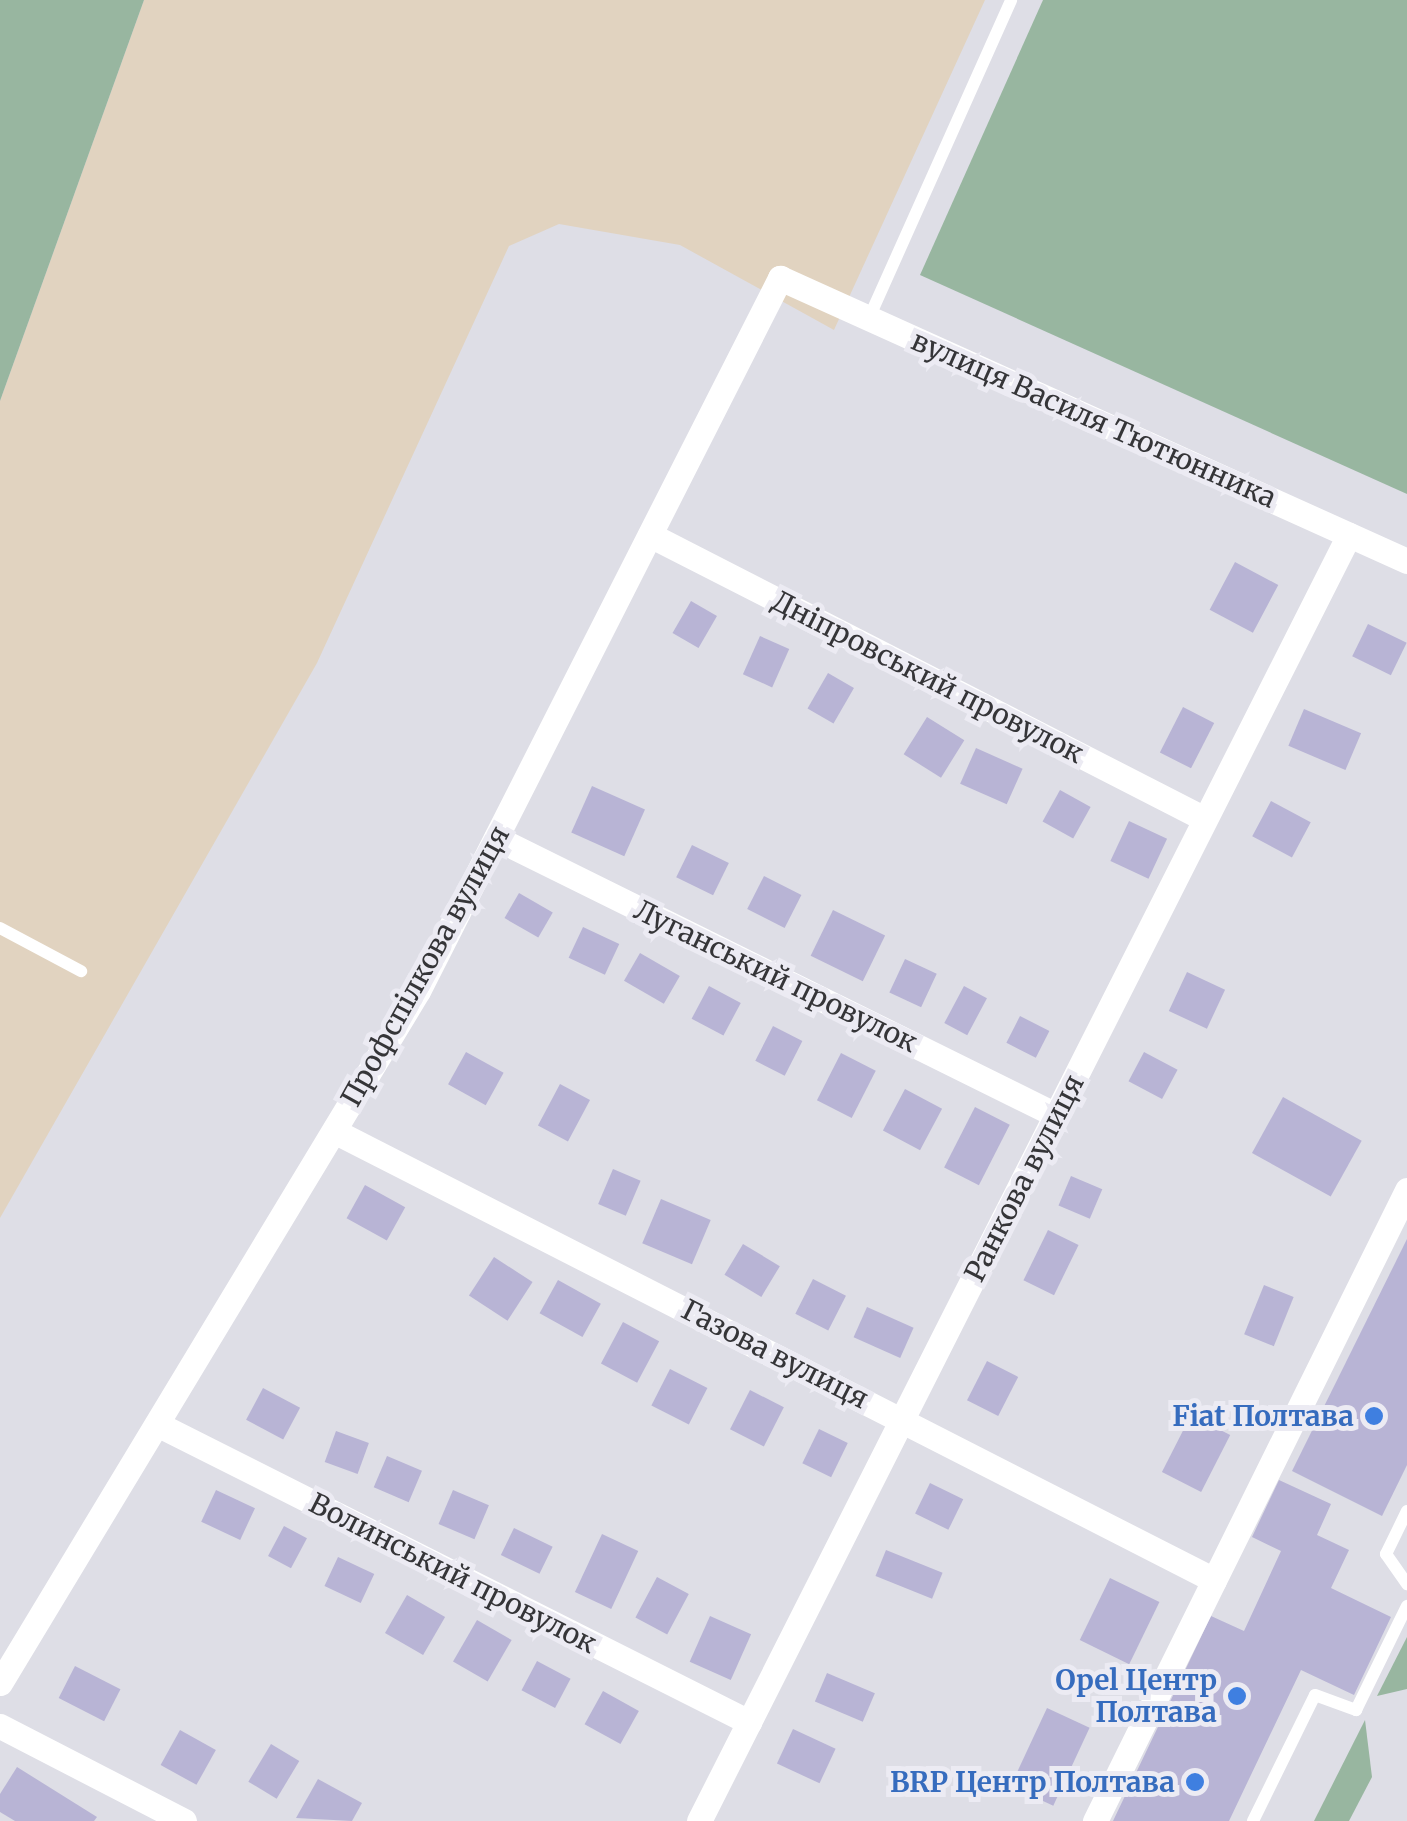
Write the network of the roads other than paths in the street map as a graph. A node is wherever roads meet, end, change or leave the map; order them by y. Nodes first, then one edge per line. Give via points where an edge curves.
1 (1010, 0) edge
2 (780, 278) joint
3 (868, 318) junction
4 (1349, 535) junction
5 (650, 536) junction
6 (1407, 561) edge
7 (1205, 819) junction
8 (496, 838) junction
9 (0, 928) edge
10 (82, 972) dead end
11 (1056, 1115) junction
12 (334, 1131) junction
13 (1407, 1190) edge
14 (902, 1418) junction
15 (156, 1424) junction
16 (1407, 1511) edge
17 (1214, 1580) junction
18 (1407, 1584) edge
19 (1407, 1606) edge
20 (0, 1683) edge
21 (748, 1722) junction
22 (0, 1726) edge
23 (184, 1821) edge
24 (698, 1821) edge
25 (1094, 1821) edge
26 (1253, 1821) edge

1 - 3 lane
2 - 3 street, вулиця Василя Тютюнника
2 - 5 street, Профспілкова вулиця
3 - 4 street, вулиця Василя Тютюнника
4 - 6 street, вулиця Василя Тютюнника
4 - 7 street, Ранкова вулиця
5 - 7 street, Дніпровський провулок
5 - 8 street, Профспілкова вулиця
7 - 11 street, Ранкова вулиця
8 - 11 street, Луганський провулок
8 - 12 street, Профспілкова вулиця via 418,991
9 - 10 lane
11 - 14 street, Ранкова вулиця
12 - 14 street, Газова вулиця
12 - 15 street, Профспілкова вулиця
13 - 17 street
14 - 17 street, Газова вулиця
14 - 21 street, Ранкова вулиця
15 - 20 street, Профспілкова вулиця
15 - 21 street, Волинський провулок
16 - 18 lane via 1386,1554
17 - 25 street
19 - 26 lane via 1356,1710 1315,1695
21 - 24 street, Ранкова вулиця
22 - 23 street

